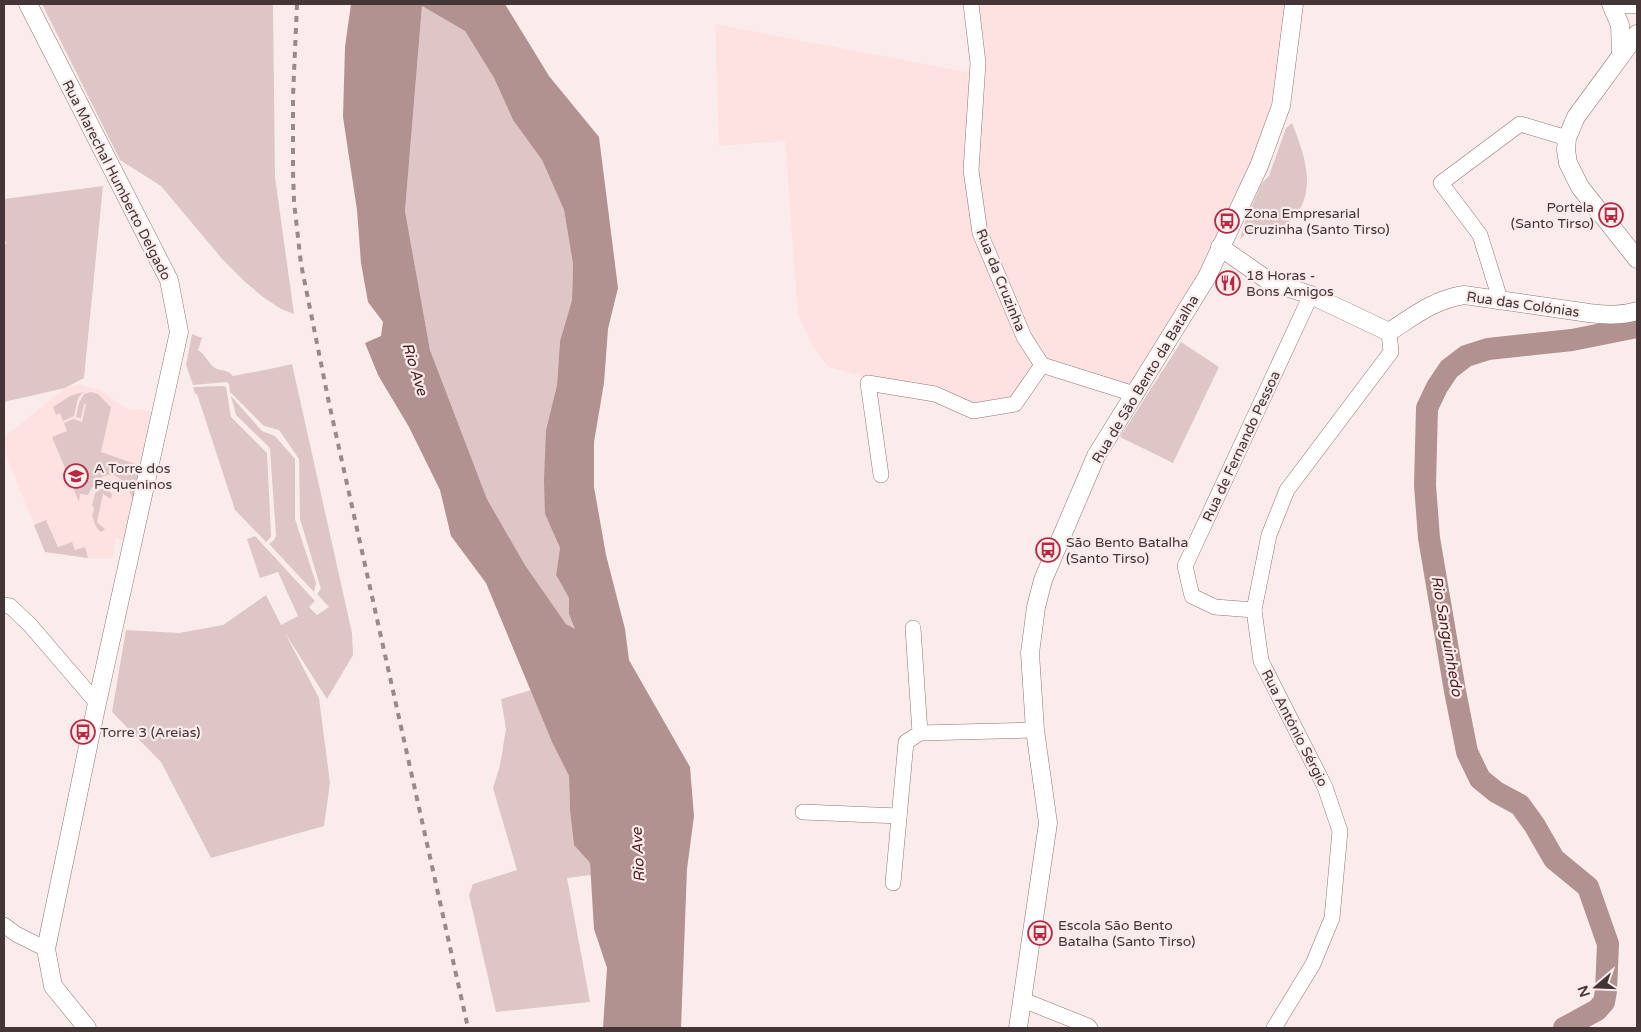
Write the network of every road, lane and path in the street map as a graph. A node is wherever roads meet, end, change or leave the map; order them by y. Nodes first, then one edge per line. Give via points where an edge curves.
1 (28, 4) edge
2 (971, 4) edge
3 (1294, 4) edge
4 (1611, 4) edge
5 (1619, 4) edge
6 (1637, 4) edge
7 (1637, 34) edge
8 (1622, 55) junction
9 (1567, 138) junction
10 (1220, 247) junction
11 (1637, 259) edge
12 (1312, 295) junction
13 (1500, 299) junction
14 (1637, 311) edge
15 (1389, 332) junction
16 (1042, 365) junction
17 (1134, 394) junction
18 (882, 475) dead end
19 (4, 605) edge
20 (1254, 610) junction
21 (913, 628) dead end
22 (97, 704) junction
23 (1035, 730) junction
24 (920, 733) junction
25 (803, 812) dead end
26 (899, 816) junction
27 (893, 883) dead end
28 (4, 925) edge
29 (46, 949) junction
30 (1022, 1000) junction
31 (87, 1028) edge
32 (1018, 1028) edge
33 (1090, 1028) edge
34 (1274, 1028) edge

1 - 22 street, Rua Marechal Humberto Delgado via 169,280 179,332
2 - 16 street, Rua da Cruzinha via 978,63 971,170 980,233 1024,337
3 - 10 street, Rua de São Bento da Batalha via 1281,106 1259,166
4 - 8 street via 1620,25
5 - 6 street
7 - 8 street
8 - 9 street via 1576,117
9 - 11 street via 1568,163 1573,176
9 - 13 street via 1520,124 1441,183 1480,236
10 - 12 street via 1270,282
10 - 17 street, Rua de São Bento da Batalha via 1207,277
12 - 15 street
12 - 20 street, Rua de Fernando Pessoa via 1185,566 1192,596 1215,607
13 - 14 street, Rua das Colónias via 1596,314
13 - 15 street, Rua das Colónias via 1464,294 1448,298 1434,303
15 - 20 street, Rua António Sérgio via 1391,352 1287,490 1269,535
16 - 17 street
16 - 18 street via 1015,404 974,411 935,394 868,383
17 - 23 street, Rua de São Bento da Batalha via 1096,456 1043,580 1030,653
19 - 22 street via 10,606 30,625
20 - 34 street, Rua António Sérgio via 1261,661 1325,787 1340,831 1332,918 1313,964
21 - 24 street
22 - 29 street, Rua Marechal Humberto Delgado
23 - 24 street
23 - 30 street, Rua de São Bento da Batalha via 1048,824
24 - 26 street via 906,742
25 - 26 street
26 - 27 street
28 - 29 street
29 - 31 street, Rua Marechal Humberto Delgado via 54,986
30 - 32 street, Rua de São Bento da Batalha
30 - 33 street

